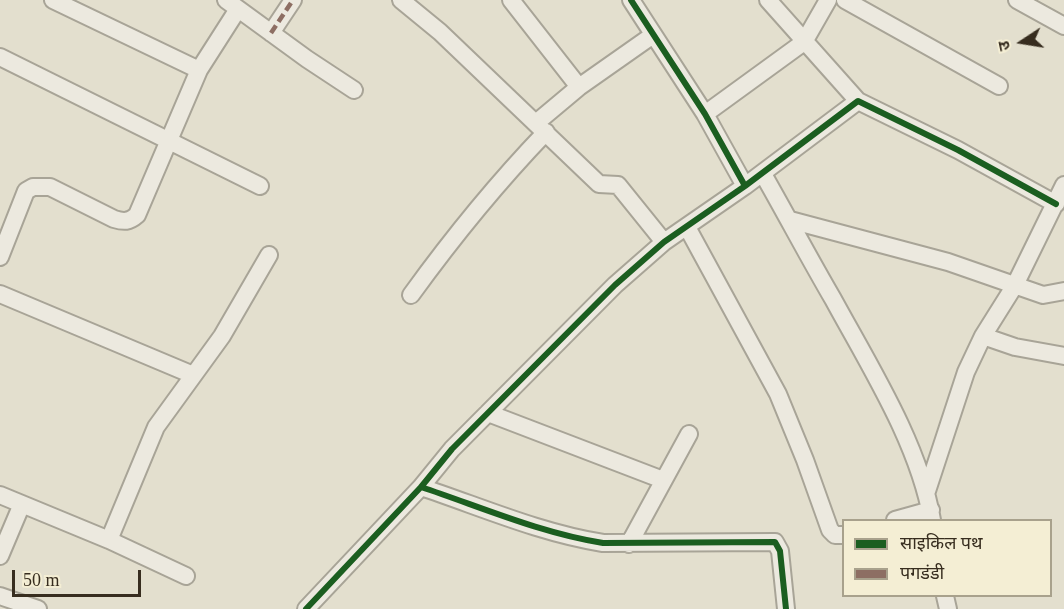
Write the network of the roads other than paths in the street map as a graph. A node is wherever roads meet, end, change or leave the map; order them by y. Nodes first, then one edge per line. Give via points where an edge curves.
1 (53, 0) edge
2 (293, 0) edge
3 (401, 0) edge
4 (511, 0) edge
5 (631, 0) edge
6 (768, 0) edge
7 (828, 0) edge
8 (846, 0) edge
9 (1017, 0) edge
10 (232, 4) edge
11 (1064, 26) edge
12 (271, 33) junction
13 (653, 35) junction
14 (804, 42) junction
15 (0, 57) edge
16 (199, 70) junction
17 (999, 86) dead end
18 (579, 87) junction
19 (354, 90) dead end
20 (858, 101) junction
21 (705, 114) junction
22 (541, 128) junction
23 (170, 141) junction
24 (763, 174) junction
25 (1064, 185) edge
26 (260, 186) dead end
27 (745, 186) junction
28 (1056, 204) junction
29 (790, 220) junction
30 (687, 227) junction
31 (664, 242) junction
32 (269, 255) dead end
33 (0, 257) edge
34 (1015, 285) junction
35 (1064, 291) edge
36 (0, 294) edge
37 (411, 295) dead end
38 (983, 336) junction
39 (1064, 356) edge
40 (193, 375) junction
41 (488, 413) junction
42 (689, 434) dead end
43 (663, 480) junction
44 (421, 487) junction
45 (927, 491) junction
46 (0, 495) edge
47 (22, 504) junction
48 (932, 515) edge
49 (902, 519) edge
50 (842, 535) edge
51 (109, 540) junction
52 (629, 544) junction
53 (0, 556) edge
54 (186, 576) dead end
55 (0, 596) edge
56 (315, 607) edge
57 (38, 609) edge
58 (786, 609) edge

1 - 16 street
2 - 12 street
3 - 22 street
4 - 18 street
5 - 13 street
6 - 14 street
7 - 14 street
8 - 17 street
9 - 11 street
10 - 12 street
10 - 16 street
12 - 19 street
13 - 18 street
13 - 21 street
14 - 20 street
14 - 21 street
15 - 23 street
16 - 23 street
18 - 22 street
20 - 24 street
20 - 28 street
21 - 27 street
22 - 31 street via 599,184 618,185
22 - 37 street
23 - 26 street
23 - 33 street via 132,220 114,219 50,187 33,187 26,192
24 - 27 street
24 - 29 street
25 - 28 street
27 - 30 street
28 - 34 street
29 - 34 street via 948,262
29 - 45 street via 859,344 904,434
30 - 31 street
30 - 50 street via 778,394 830,530
31 - 41 street via 601,298
32 - 40 street via 222,336
34 - 35 street via 1044,295
34 - 38 street
36 - 40 street
38 - 39 street via 1015,347
38 - 45 street via 955,402
40 - 51 street via 156,427
41 - 43 street
41 - 44 street
42 - 43 street
43 - 52 street
44 - 52 street via 579,539
44 - 56 street
45 - 48 street
46 - 47 street
47 - 51 street
47 - 53 street
48 - 49 street
51 - 54 street
52 - 58 street via 775,542 780,551
55 - 57 street

